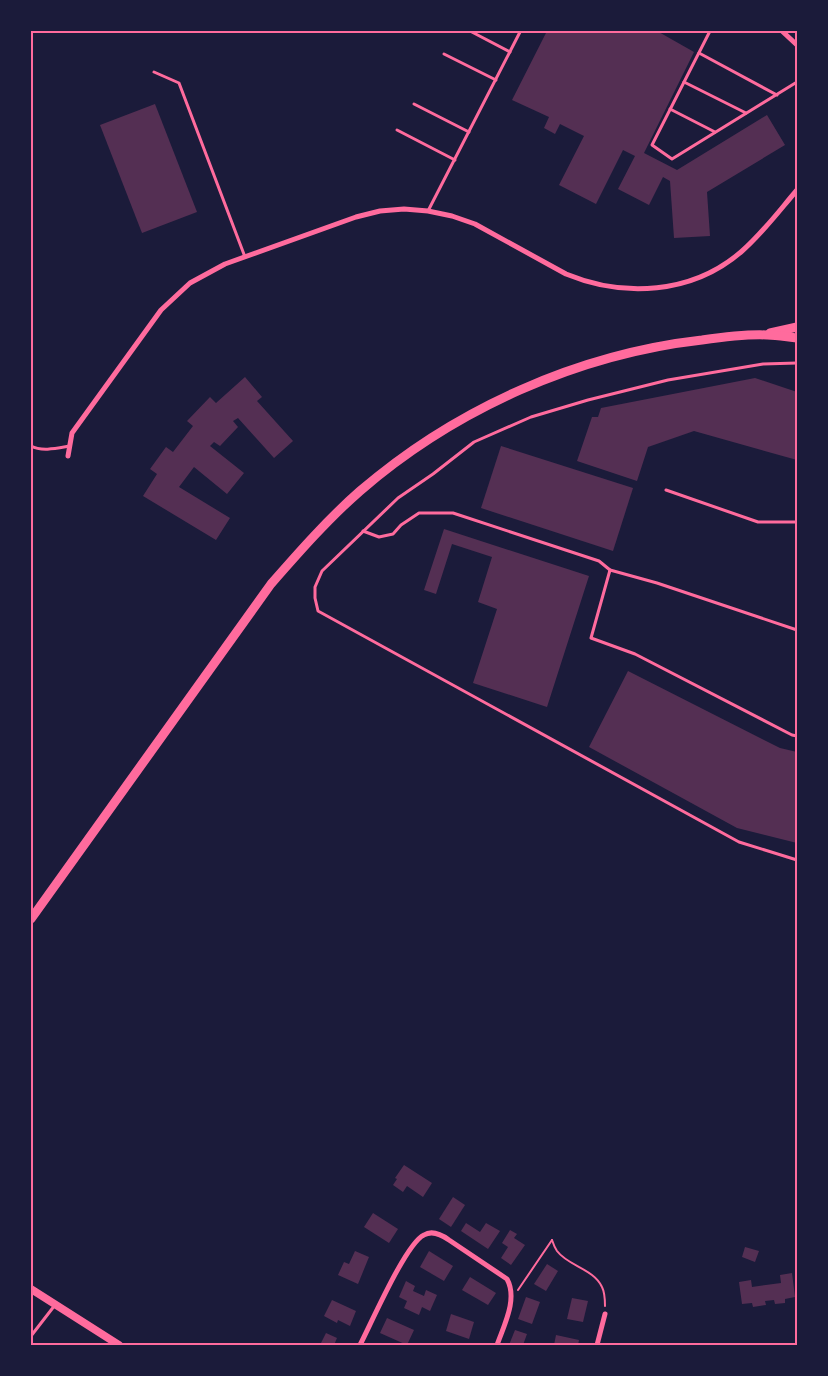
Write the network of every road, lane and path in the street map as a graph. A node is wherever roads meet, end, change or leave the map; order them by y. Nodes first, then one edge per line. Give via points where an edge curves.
1 (470, 31) edge
2 (710, 31) edge
3 (782, 31) edge
4 (520, 32) edge
5 (797, 45) edge
6 (510, 52) junction
7 (699, 53) junction
8 (444, 54) dead end
9 (154, 72) dead end
10 (496, 80) junction
11 (684, 82) junction
12 (797, 82) edge
13 (777, 94) junction
14 (414, 104) dead end
15 (670, 110) junction
16 (746, 113) junction
17 (397, 130) dead end
18 (469, 132) junction
19 (716, 132) junction
20 (455, 160) junction
21 (797, 190) edge
22 (428, 211) junction
23 (246, 258) junction
24 (797, 327) edge
25 (765, 334) junction
26 (797, 338) edge
27 (797, 364) edge
28 (31, 446) edge
29 (70, 446) junction
30 (68, 456) dead end
31 (666, 490) dead end
32 (797, 522) edge
33 (363, 531) junction
34 (610, 570) junction
35 (797, 630) edge
36 (797, 736) edge
37 (797, 860) edge
38 (31, 920) edge
39 (31, 1289) edge
40 (511, 1300) junction
41 (56, 1304) junction
42 (605, 1314) joint
43 (31, 1336) edge
44 (118, 1345) edge
45 (360, 1345) edge
46 (497, 1345) edge
47 (597, 1345) edge

1 - 6 lane
2 - 7 lane
3 - 5 street
4 - 6 lane
6 - 10 lane
7 - 11 lane
7 - 13 lane
8 - 10 lane
9 - 23 lane via 179,83
10 - 18 lane
11 - 15 lane
11 - 16 lane
12 - 13 lane
13 - 16 lane
14 - 18 lane
15 - 19 lane
15 - 19 lane via 652,146 672,159
16 - 19 lane
17 - 20 lane
18 - 20 lane
20 - 22 lane
21 - 22 street via 751,242 725,263 688,281 647,289 614,288 581,280 475,224
22 - 23 street via 380,211 356,216
23 - 29 street via 207,273 161,310 72,433
24 - 25 main road
25 - 26 main road
25 - 38 main road via 671,343 576,369 492,404 401,458 360,491 302,548 272,584
27 - 33 lane via 763,364 668,380 532,417 474,442 398,498
28 - 29 lane via 54,449
29 - 30 street
31 - 32 lane via 758,522
33 - 34 lane via 379,537 393,534 419,513 453,513 599,561
33 - 37 lane via 322,571 315,587 318,611 739,842
34 - 35 lane
34 - 36 lane via 591,638 635,654
39 - 41 street
40 - 42 path via 552,1240 556,1250 602,1286
40 - 45 street via 507,1279 444,1236 427,1233 416,1241 404,1258
40 - 46 street
41 - 43 lane
41 - 44 street
42 - 47 street

